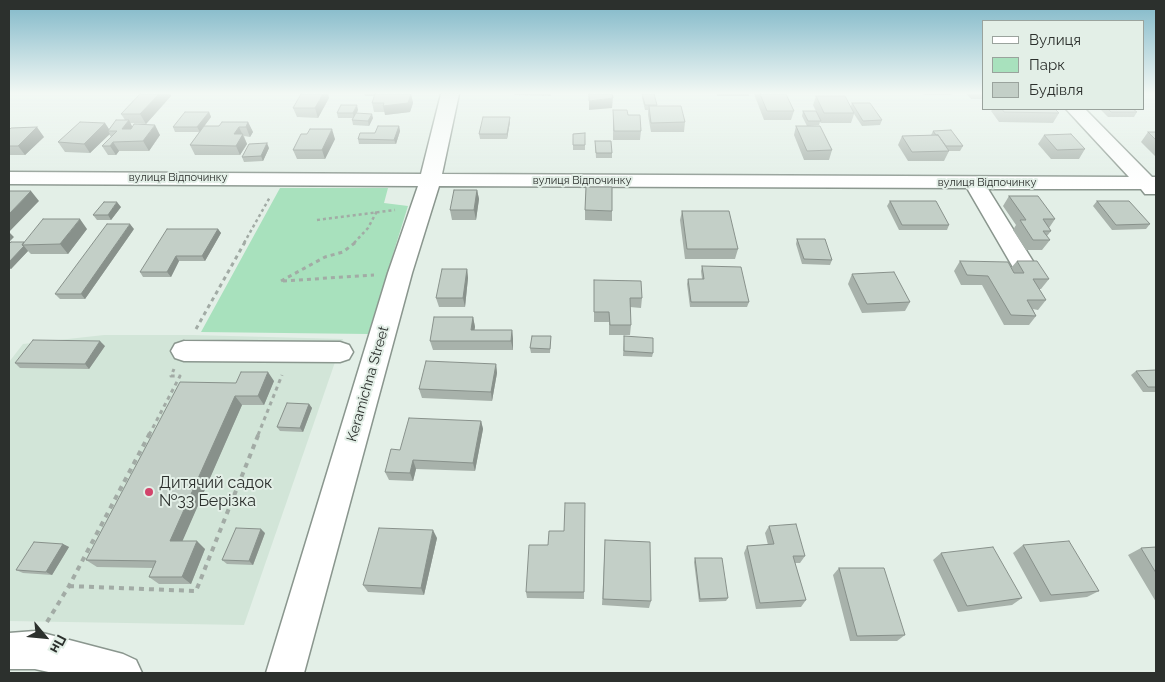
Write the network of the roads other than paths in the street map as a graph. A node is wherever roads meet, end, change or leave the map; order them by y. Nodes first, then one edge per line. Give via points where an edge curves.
1 (443, 126) edge
2 (1092, 126) edge
3 (9, 178) edge
4 (430, 181) junction
5 (974, 183) junction
6 (1153, 186) edge
7 (1022, 263) edge
8 (184, 351) road end
9 (340, 352) dead end
10 (22, 650) edge
11 (122, 673) edge
12 (285, 673) edge

1 - 4 street, Keramichna Street
2 - 6 street
3 - 4 street, вулиця Відпочинку
4 - 5 street, вулиця Відпочинку
4 - 12 street, Keramichna Street via 400,273
5 - 6 street, вулиця Відпочинку
5 - 7 street
8 - 9 street
10 - 11 street

